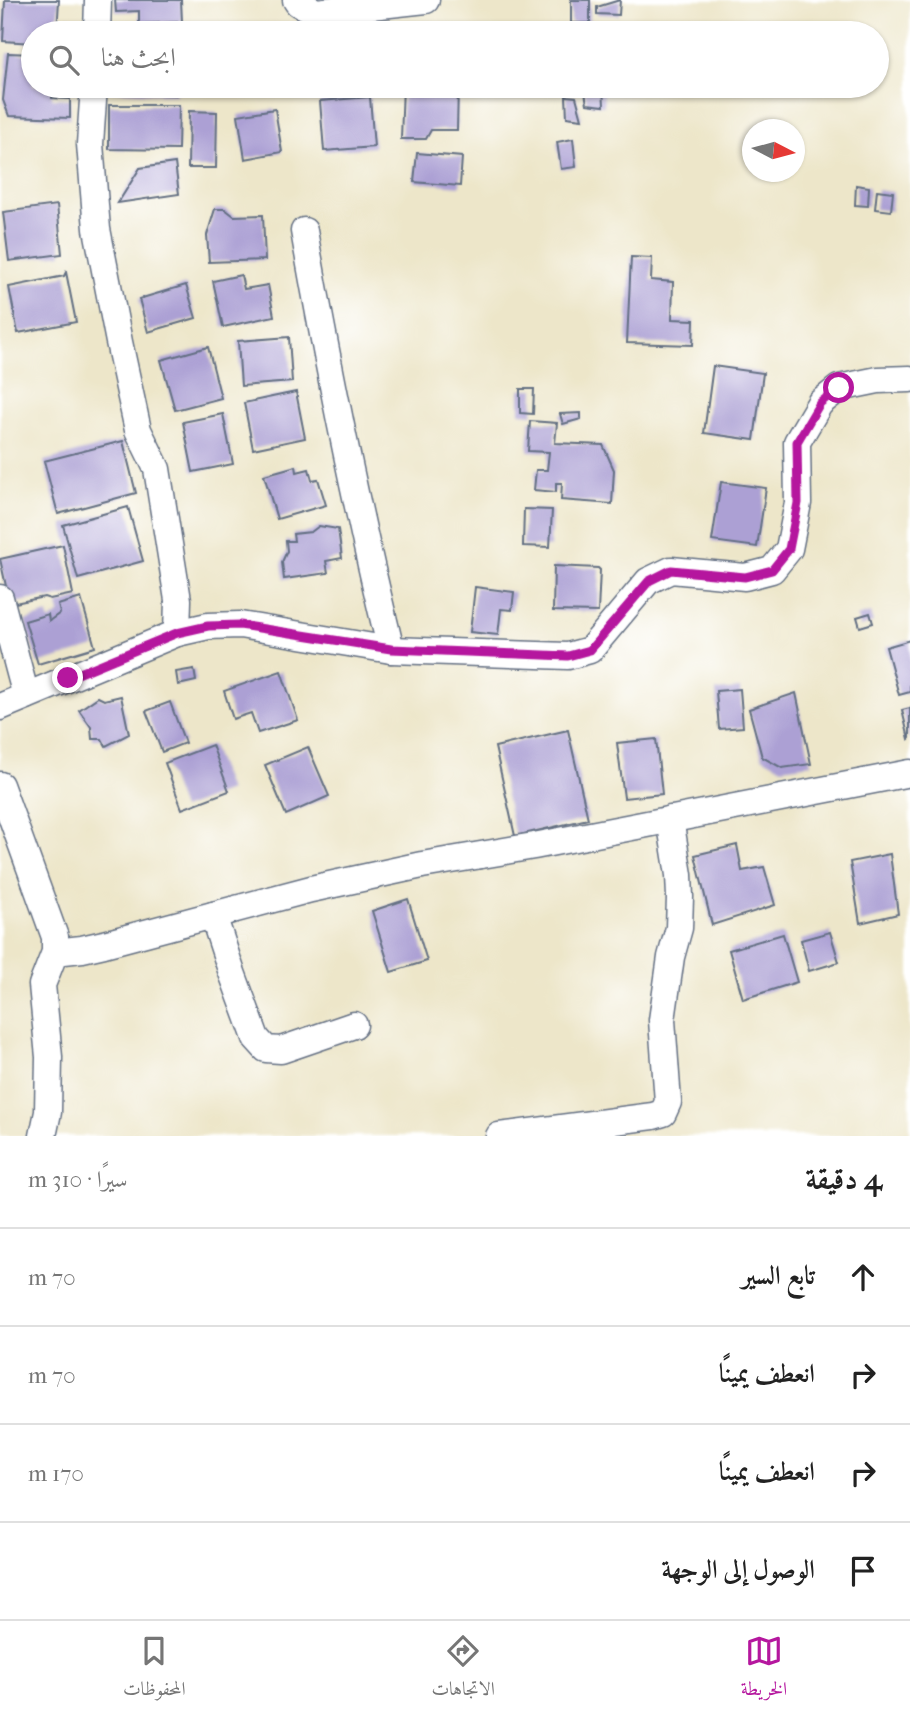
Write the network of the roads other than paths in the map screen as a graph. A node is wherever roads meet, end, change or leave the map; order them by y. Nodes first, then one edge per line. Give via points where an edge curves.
1 (98, 0) edge
2 (296, 0) edge
3 (426, 0) edge
4 (97, 21) edge
5 (93, 98) edge
6 (304, 231) dead end
7 (910, 379) edge
8 (0, 597) edge
9 (177, 633) junction
10 (391, 649) junction
11 (26, 696) junction
12 (0, 707) edge
13 (910, 773) edge
14 (0, 785) edge
15 (670, 819) junction
16 (213, 915) junction
17 (55, 952) junction
18 (354, 1025) dead end
19 (43, 1136) edge
20 (499, 1136) edge

1 - 4 street
2 - 3 street via 316,12
5 - 9 street via 90,144 97,229 138,430 158,469 178,600
6 - 10 street via 366,547
7 - 10 street via 839,388 820,403 797,442 798,503 789,549 772,570 745,577 671,570 649,581 590,650 568,656
8 - 11 street
9 - 10 street via 240,625
9 - 11 street
11 - 12 street
13 - 15 street
14 - 17 street via 55,937
15 - 16 street via 398,870
15 - 20 street via 680,897 662,1020 668,1102 663,1113
16 - 17 street
16 - 18 street via 256,1038 266,1049 281,1049
17 - 19 street via 42,985 49,1056

